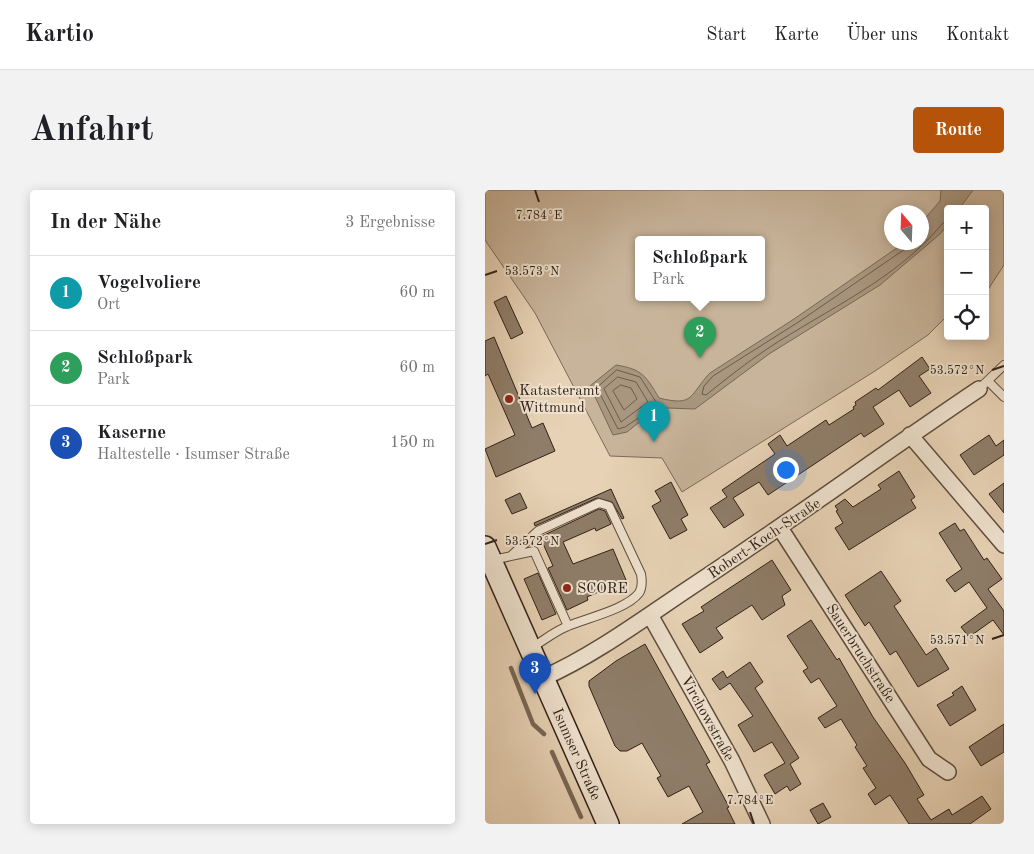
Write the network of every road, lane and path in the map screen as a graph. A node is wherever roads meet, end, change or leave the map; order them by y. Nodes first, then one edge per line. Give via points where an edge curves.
1 (1004, 366) edge
2 (984, 385) junction
3 (1004, 396) edge
4 (910, 435) junction
5 (779, 528) junction
6 (1004, 545) edge
7 (488, 554) edge
8 (512, 555) junction
9 (650, 615) junction
10 (568, 626) junction
11 (530, 648) junction
12 (543, 678) junction
13 (948, 772) dead end
14 (608, 824) edge
15 (762, 824) edge

1 - 2 lane
2 - 3 lane
2 - 4 street, Robert-Koch-Straße
4 - 5 street, Robert-Koch-Straße
4 - 6 street
5 - 9 street, Robert-Koch-Straße
5 - 13 street, Sauerbruchstraße via 929,759
7 - 8 lane
7 - 11 street, Isumser Straße
8 - 10 lane via 534,550
8 - 10 lane via 538,531 599,503 609,506 643,583 639,593 595,618
9 - 12 street, Robert-Koch-Straße
9 - 15 street, Virchowstraße via 732,761
10 - 11 lane
11 - 12 street, Isumser Straße
12 - 14 street, Isumser Straße

